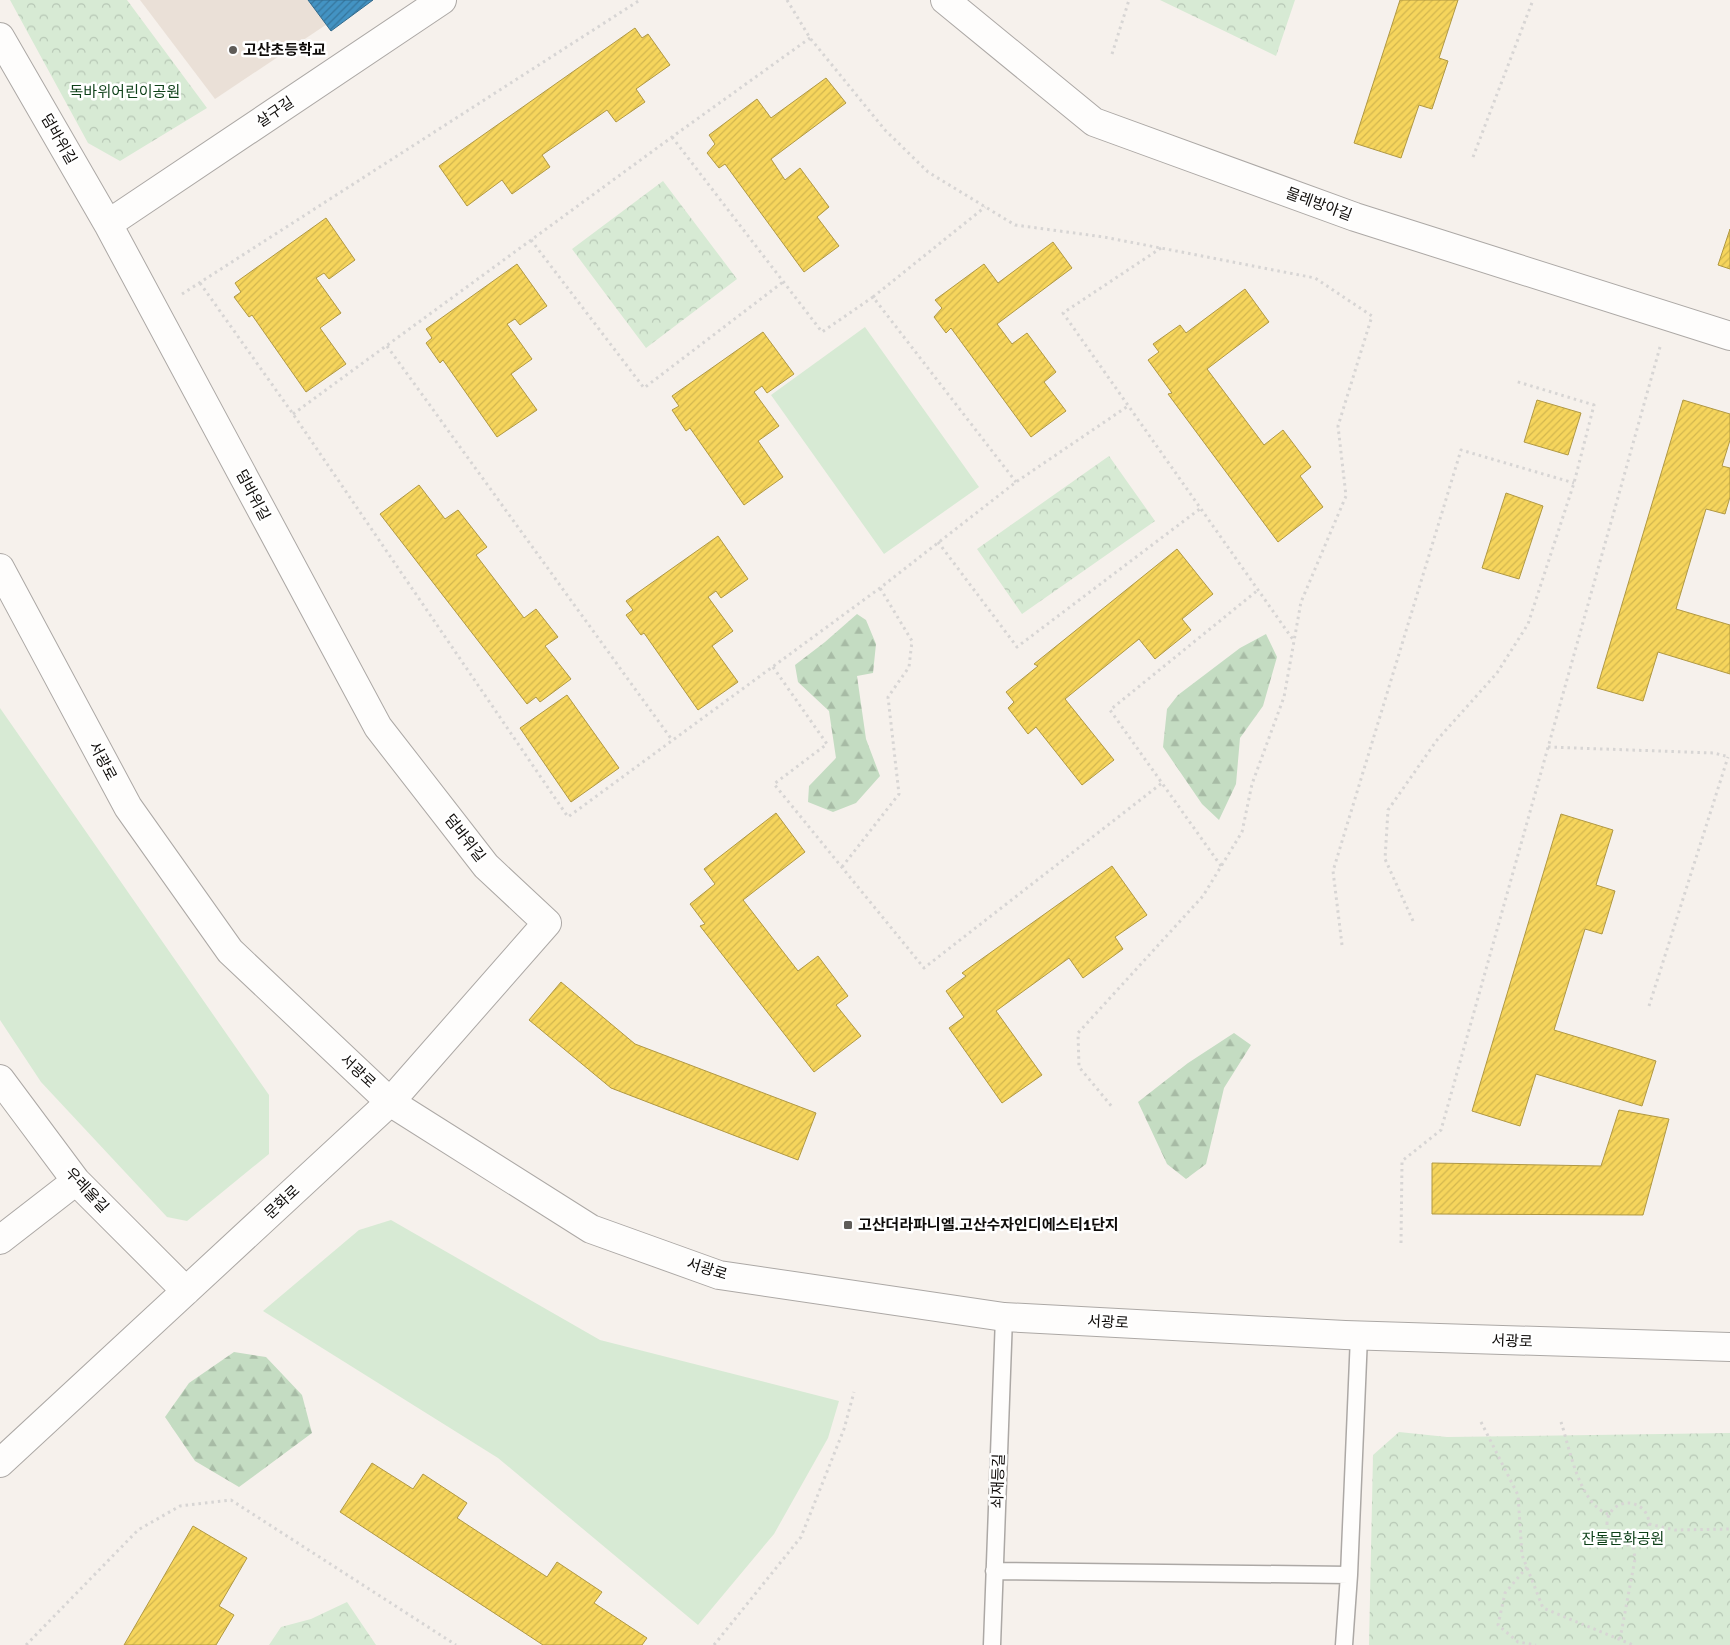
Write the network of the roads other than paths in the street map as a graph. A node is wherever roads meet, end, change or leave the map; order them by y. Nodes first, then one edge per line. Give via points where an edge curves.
1 (442, 0) edge
2 (945, 0) edge
3 (0, 37) edge
4 (108, 224) junction
5 (1730, 336) edge
6 (0, 568) edge
7 (547, 923) joint
8 (0, 1079) edge
9 (390, 1102) junction
10 (76, 1181) junction
11 (0, 1240) edge
12 (186, 1291) junction
13 (1004, 1316) junction
14 (1359, 1336) junction
15 (1730, 1347) edge
16 (0, 1463) edge
17 (994, 1571) junction
18 (1349, 1575) junction
19 (992, 1645) edge
20 (1344, 1645) edge

1 - 4 street, 살구길
2 - 5 street, 물레방아길 via 1094,122 1356,217
3 - 4 street, 덤바위길
4 - 7 street, 덤바위길 via 378,727 486,866
6 - 9 street, 서광로 via 128,808 230,952
7 - 9 street, 문화로
8 - 10 street, 우레울길
9 - 12 street, 문화로
9 - 13 street, 서광로 via 591,1228 719,1275
10 - 11 street
10 - 12 street, 우레울길
12 - 16 street, 문화로
13 - 14 street, 서광로
13 - 17 lane, 쇠재등길
14 - 15 street, 서광로
14 - 18 lane
17 - 18 lane
17 - 19 lane, 쇠재등길
18 - 20 lane

